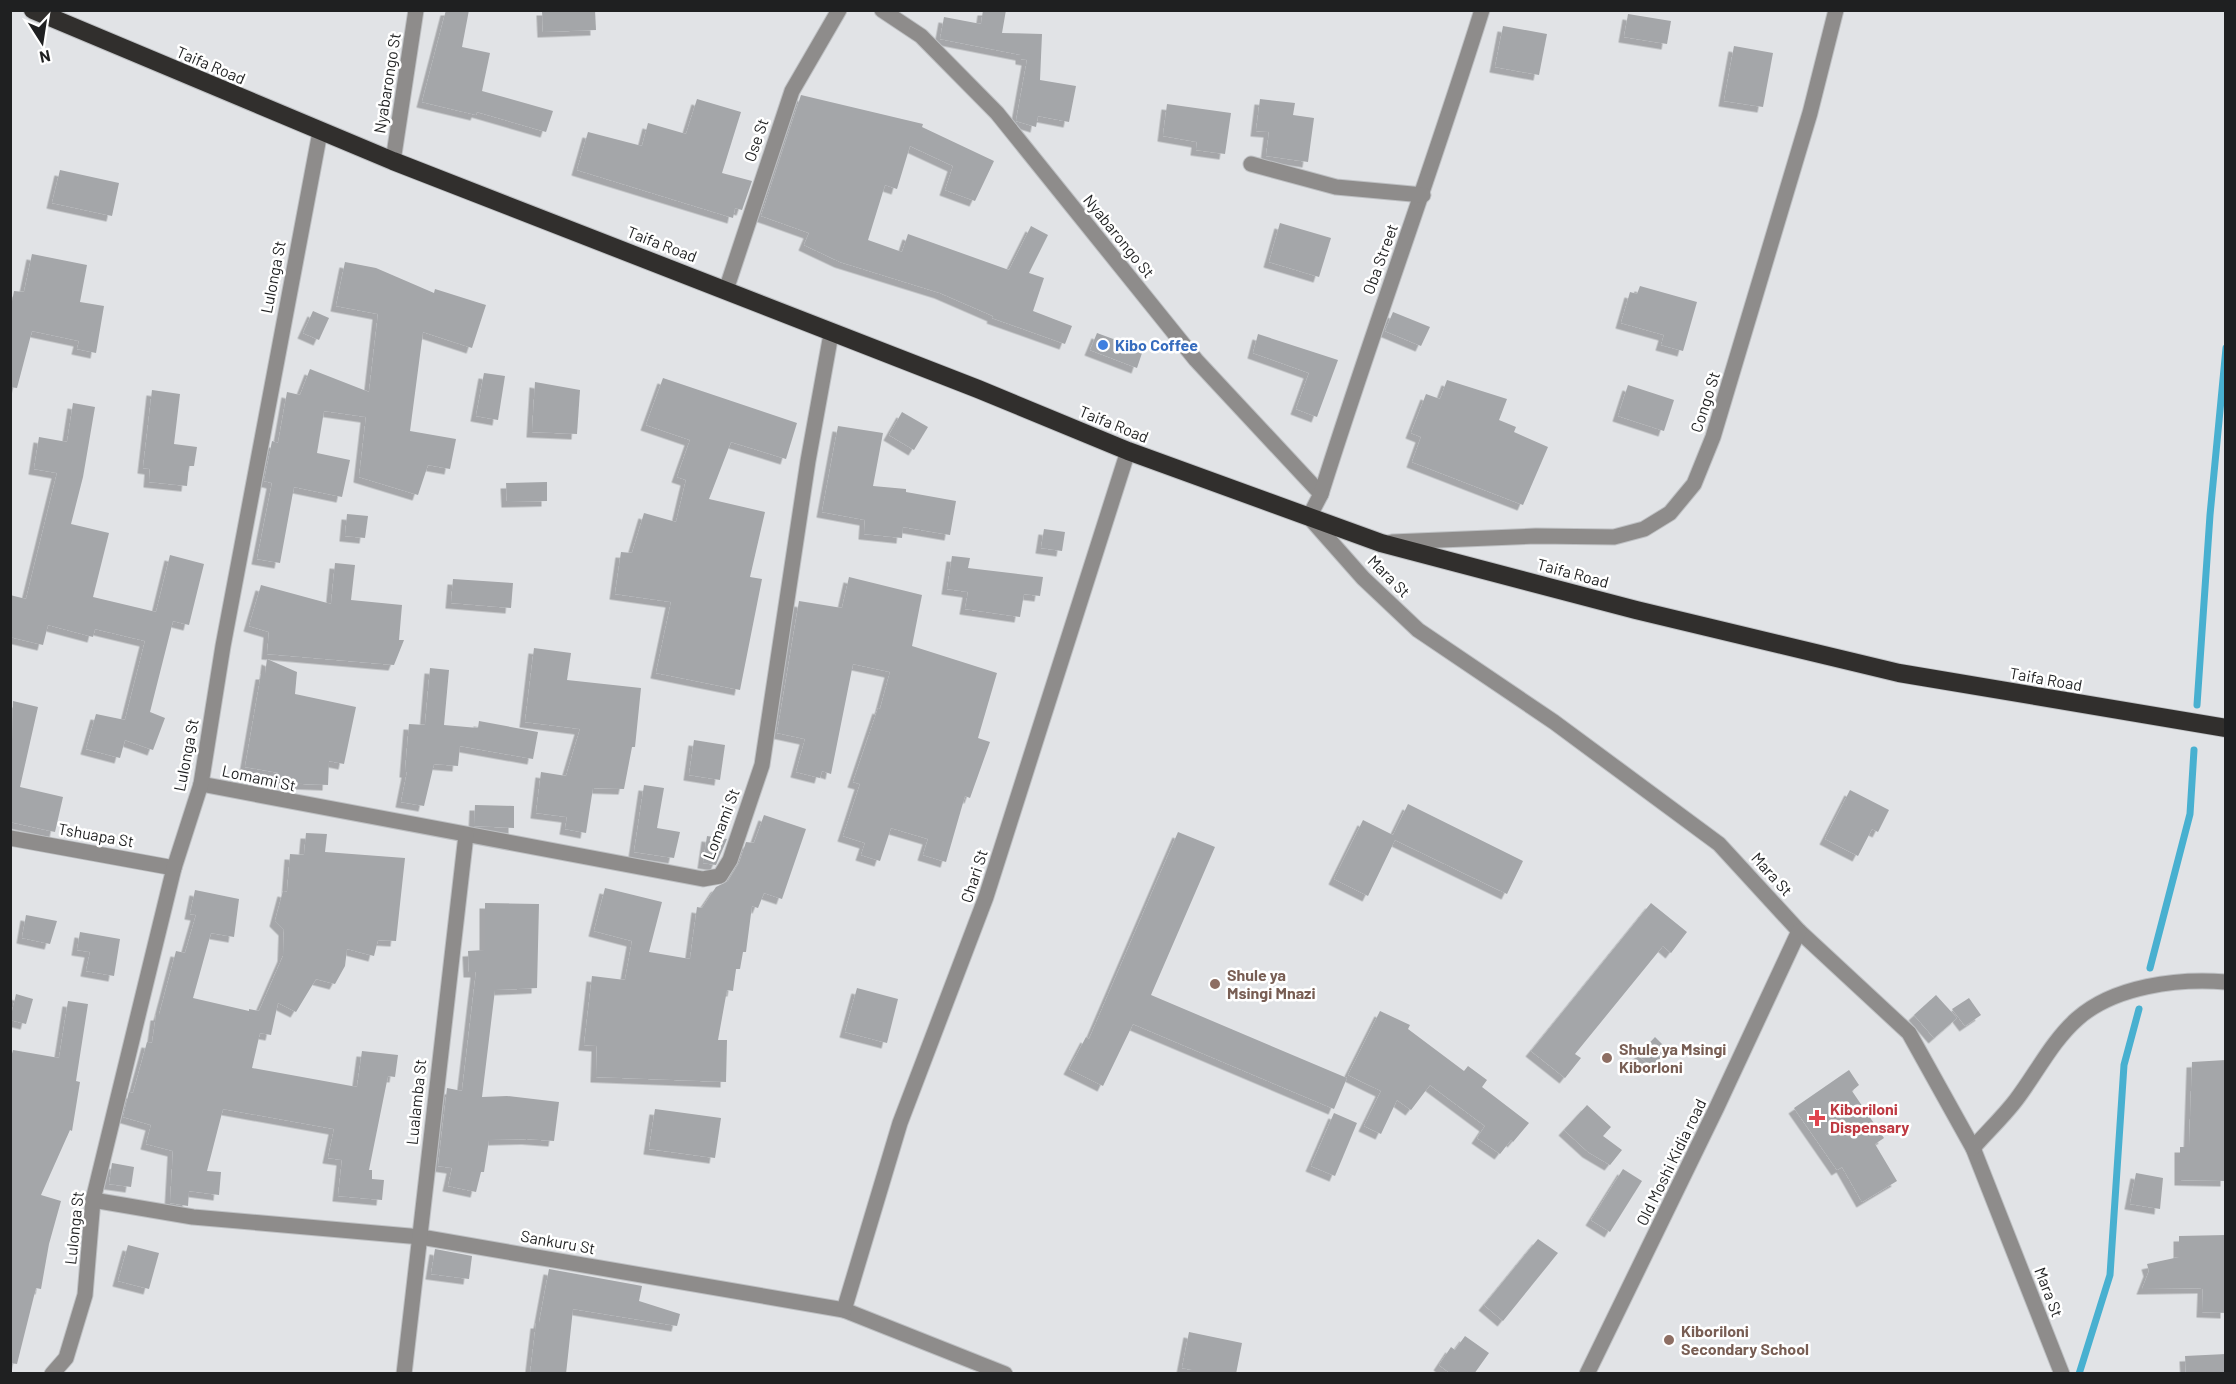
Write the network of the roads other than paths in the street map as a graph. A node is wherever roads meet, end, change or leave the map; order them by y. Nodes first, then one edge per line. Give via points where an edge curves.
1 (33, 10) edge
2 (416, 10) edge
3 (839, 10) edge
4 (882, 10) edge
5 (1482, 10) edge
6 (1836, 10) edge
7 (320, 132) junction
8 (393, 161) junction
9 (1251, 164) dead end
10 (1423, 195) junction
11 (726, 290) junction
12 (831, 334) junction
13 (1128, 451) junction
14 (1321, 494) junction
15 (1309, 517) junction
16 (1381, 543) junction
17 (2226, 728) edge
18 (201, 784) junction
19 (466, 835) junction
20 (10, 838) edge
21 (174, 868) junction
22 (1799, 931) junction
23 (2226, 982) edge
24 (1973, 1148) junction
25 (93, 1200) junction
26 (421, 1237) junction
27 (844, 1310) junction
28 (52, 1374) edge
29 (404, 1374) edge
30 (1005, 1374) edge
31 (1587, 1374) edge
32 (2062, 1374) edge

1 - 7 highway, Taifa Road
2 - 8 street, Nyabarongo St
3 - 11 street, Ose St via 792,91
4 - 14 street, Nyabarongo St via 921,36 997,113 1196,360
5 - 10 street, Oba Street
6 - 16 street, Congo St via 1806,125 1713,437 1694,484 1670,513 1644,529 1614,537 1536,536
7 - 8 highway, Taifa Road
7 - 18 street, Lulonga St via 223,646
8 - 11 highway, Taifa Road
9 - 10 street via 1336,187
10 - 14 street, Oba Street via 1372,332
11 - 12 highway, Taifa Road
12 - 13 highway, Taifa Road
12 - 19 street, Lomami St via 762,765 730,860 720,876 704,879
13 - 15 highway, Taifa Road
13 - 27 street, Chari St via 986,897 900,1123
14 - 15 street, Oba Street
15 - 16 highway, Taifa Road
15 - 22 street, Mara St via 1363,578 1418,630 1554,722 1719,844
16 - 17 highway, Taifa Road via 1899,673
18 - 19 street, Lomami St
18 - 21 street, Lulonga St
19 - 26 street, Lualamba St
20 - 21 street, Tshuapa St
21 - 25 street, Lulonga St
22 - 24 street, Mara St via 1909,1033
22 - 31 street, Old Moshi Kidia road
23 - 24 street via 2152,986 2105,1000 2077,1019 2015,1101
24 - 32 street, Mara St
25 - 26 street, Sankuru St via 193,1217
25 - 28 street, Lulonga St via 85,1295 66,1358
26 - 27 street, Sankuru St
26 - 29 street, Lualamba St
27 - 30 street, Sankuru St

